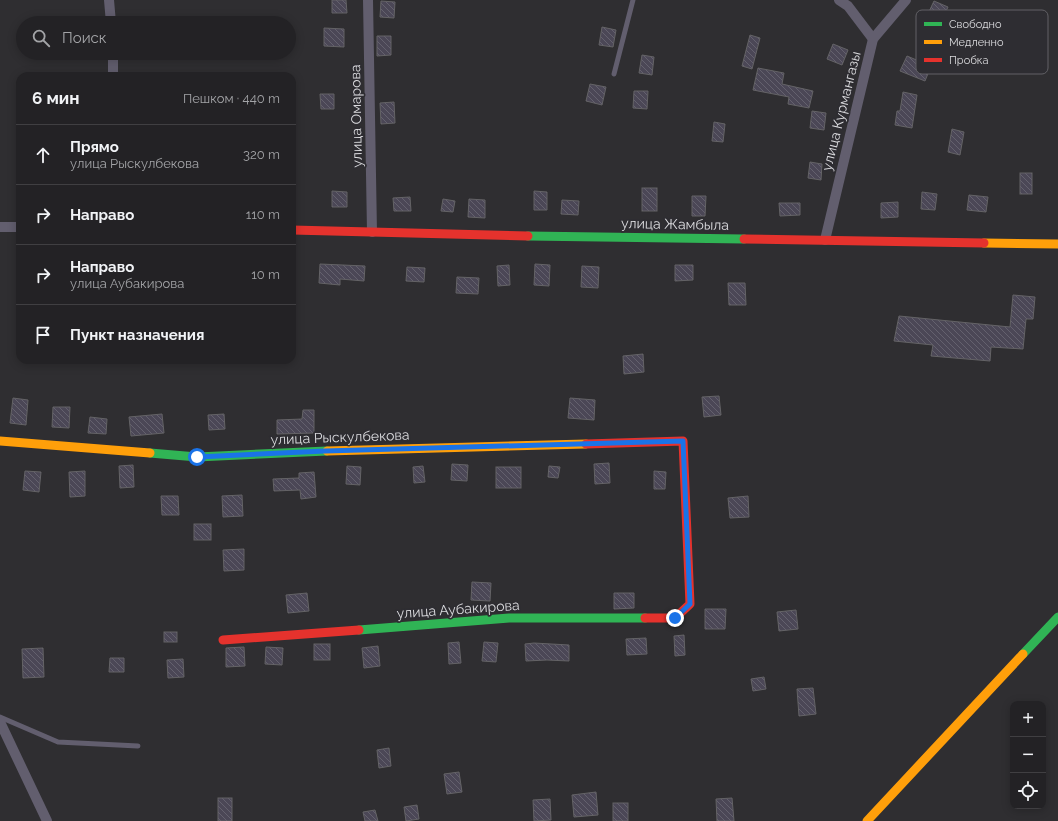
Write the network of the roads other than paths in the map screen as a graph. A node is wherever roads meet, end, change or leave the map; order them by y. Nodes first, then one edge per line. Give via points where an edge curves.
1 (108, 0) edge
2 (368, 0) edge
3 (634, 0) edge
4 (839, 0) edge
5 (906, 0) edge
6 (110, 16) edge
7 (873, 39) junction
8 (113, 60) edge
9 (113, 72) edge
10 (614, 74) dead end
11 (0, 227) edge
12 (16, 227) edge
13 (296, 230) edge
14 (372, 232) junction
15 (825, 240) junction
16 (1058, 244) edge
17 (0, 441) edge
18 (690, 604) joint
19 (1058, 617) edge
20 (223, 640) dead end
21 (0, 717) edge
22 (0, 722) edge
23 (138, 746) dead end
24 (47, 821) edge
25 (867, 821) edge

1 - 6 street
2 - 14 street, улица Омарова
3 - 10 lane
4 - 7 street via 848,6
5 - 7 street, улица Курмангазы
7 - 15 street, улица Курмангазы
8 - 9 street
11 - 12 street
13 - 14 street, улица Жамбыла
14 - 15 street, улица Жамбыла
15 - 16 street, улица Жамбыла
17 - 18 street, улица Рыскулбекова via 197,457 683,441
18 - 20 street, улица Аубакирова via 675,618 509,618
19 - 25 street
21 - 23 lane via 58,742
22 - 24 street

